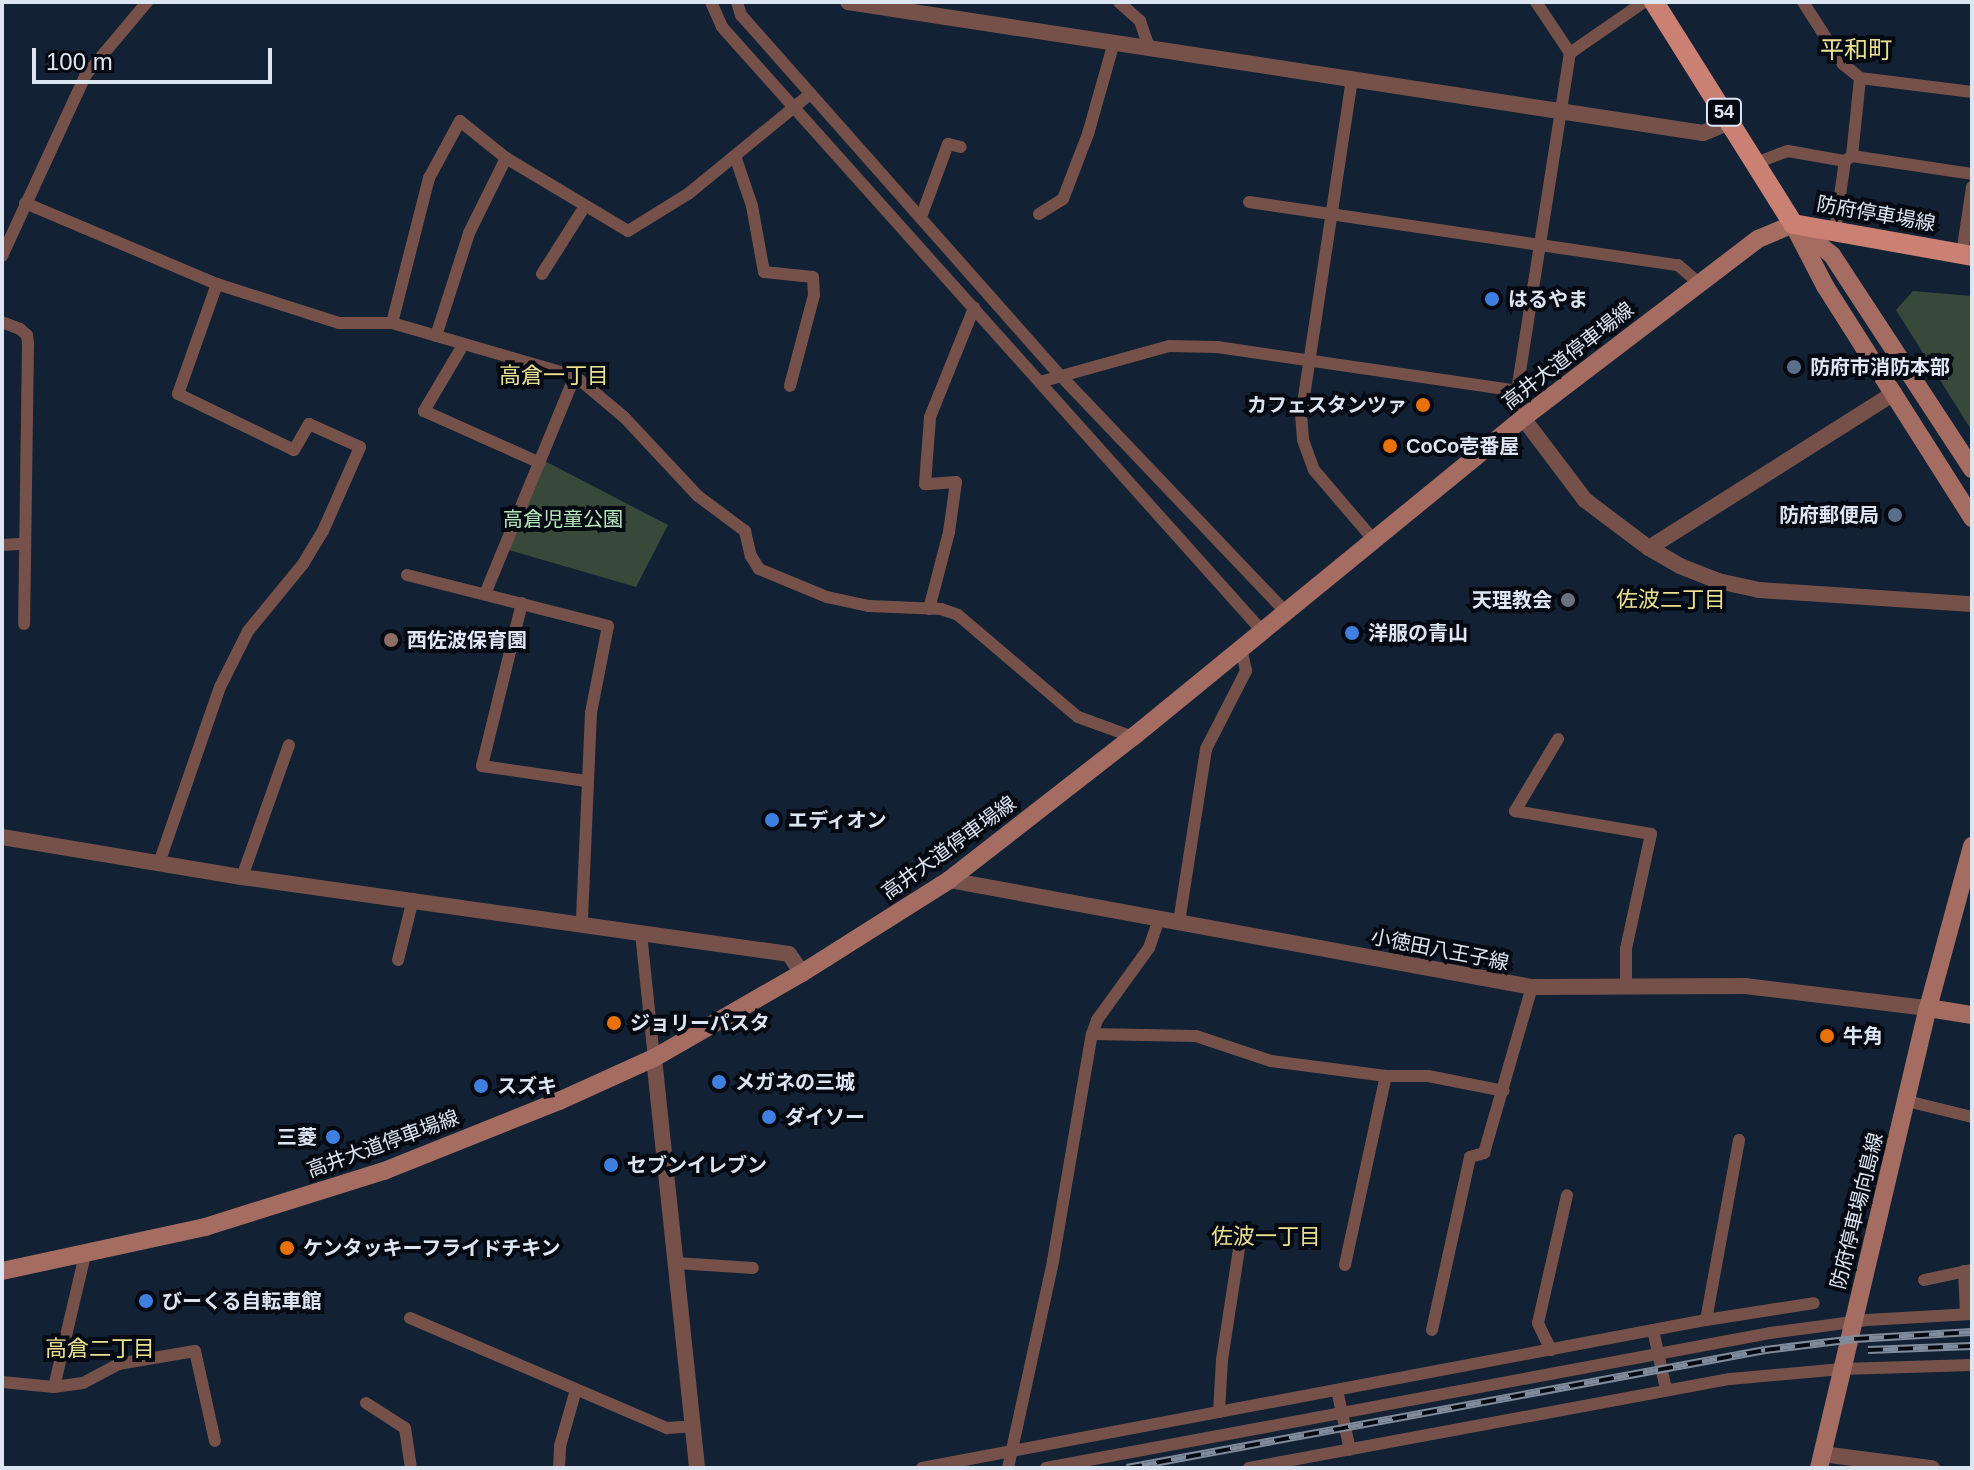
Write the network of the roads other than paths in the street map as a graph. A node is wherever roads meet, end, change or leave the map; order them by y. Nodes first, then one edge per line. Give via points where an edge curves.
1 (711, 2) edge
2 (737, 2) edge
3 (848, 2) edge
4 (1119, 2) edge
5 (1536, 2) edge
6 (1644, 2) edge
7 (1654, 2) edge
8 (1803, 2) edge
9 (140, 5) edge
10 (1114, 42) junction
11 (1149, 47) junction
12 (1570, 53) junction
13 (1860, 78) junction
14 (1352, 79) junction
15 (1972, 92) edge
16 (810, 94) junction
17 (795, 108) junction
18 (1562, 110) junction
19 (1730, 122) junction
20 (961, 147) dead end
21 (735, 156) junction
22 (506, 158) junction
23 (1848, 159) junction
24 (1756, 163) junction
25 (1972, 174) edge
26 (1972, 187) edge
27 (1249, 202) dead end
28 (25, 203) junction
29 (585, 206) junction
30 (1039, 214) dead end
31 (1331, 215) junction
32 (921, 217) junction
33 (1793, 224) junction
34 (1835, 230) junction
35 (1540, 244) junction
36 (1967, 255) edge
37 (2, 256) edge
38 (542, 274) dead end
39 (1699, 283) junction
40 (217, 284) junction
41 (974, 308) junction
42 (2, 322) edge
43 (392, 323) junction
44 (436, 336) junction
45 (463, 345) junction
46 (1308, 361) junction
47 (1060, 375) junction
48 (575, 376) junction
49 (1040, 382) junction
50 (790, 386) dead end
51 (1517, 391) junction
52 (1894, 393) junction
53 (1523, 418) junction
54 (540, 463) junction
55 (1972, 469) edge
56 (1972, 518) edge
57 (1373, 539) junction
58 (24, 544) junction
59 (2, 545) edge
60 (1649, 548) junction
61 (407, 575) dead end
62 (485, 594) junction
63 (522, 603) junction
64 (1972, 604) edge
65 (929, 609) junction
66 (1285, 611) junction
67 (24, 624) dead end
68 (1262, 631) junction
69 (1241, 648) junction
70 (1133, 737) junction
71 (1558, 739) dead end
72 (289, 745) dead end
73 (586, 781) junction
74 (2, 837) edge
75 (1972, 846) edge
76 (159, 863) junction
77 (242, 877) junction
78 (949, 880) junction
79 (1968, 880) edge
80 (413, 899) junction
81 (1159, 919) junction
82 (1179, 922) junction
83 (582, 923) junction
84 (641, 933) junction
85 (398, 960) dead end
86 (802, 973) junction
87 (1626, 986) junction
88 (1532, 987) junction
89 (1928, 1008) junction
90 (1972, 1015) edge
91 (1092, 1034) junction
92 (654, 1058) junction
93 (1386, 1076) junction
94 (1504, 1091) junction
95 (1907, 1101) junction
96 (1972, 1117) edge
97 (1739, 1140) dead end
98 (1567, 1195) dead end
99 (1240, 1242) dead end
100 (85, 1255) junction
101 (676, 1263) junction
102 (1345, 1265) dead end
103 (753, 1268) dead end
104 (1968, 1270) edge
105 (2, 1271) edge
106 (1924, 1280) dead end
107 (1814, 1303) dead end
108 (1765, 1310) junction
109 (1969, 1314) edge
110 (410, 1318) dead end
111 (1706, 1320) junction
112 (1853, 1322) junction
113 (1432, 1330) dead end
114 (1653, 1330) junction
115 (1770, 1333) junction
116 (1551, 1350) junction
117 (1658, 1353) junction
118 (1972, 1365) edge
119 (1842, 1369) junction
120 (2, 1382) edge
121 (54, 1387) junction
122 (1666, 1389) junction
123 (576, 1390) junction
124 (1337, 1390) junction
125 (366, 1403) dead end
126 (1341, 1411) junction
127 (1219, 1412) junction
128 (693, 1426) junction
129 (215, 1441) dead end
130 (1350, 1450) junction
131 (1013, 1451) junction
132 (1820, 1461) edge
133 (411, 1468) edge
134 (559, 1468) edge
135 (697, 1468) edge
136 (922, 1468) edge
137 (1008, 1468) edge
138 (1046, 1468) edge
139 (1249, 1468) edge
140 (1932, 1468) edge

1 - 17 street via 722,27
2 - 16 street via 741,15
3 - 10 street
4 - 11 street via 1140,21
5 - 12 street
6 - 12 street
7 - 19 main road, 防府停車場線 / 54
8 - 13 street via 1843,64
9 - 28 street via 85,76
10 - 11 street
10 - 30 street via 1063,199
11 - 14 street
12 - 18 street
13 - 15 street
13 - 23 street
14 - 18 street
14 - 31 street
16 - 17 street
16 - 32 street
17 - 21 street
17 - 41 street
18 - 19 street via 1703,133
18 - 35 street
19 - 24 main road, 防府停車場線 / 54
20 - 32 street via 948,144
21 - 29 street via 688,194 628,231
21 - 50 street via 752,206 764,272 813,277 814,295
22 - 29 street
22 - 43 street via 460,121 429,178
22 - 44 street via 469,233
23 - 24 street via 1788,151
23 - 25 street
23 - 34 street
24 - 33 main road, 防府停車場線 / 54
26 - 36 street
27 - 31 street
28 - 37 street
28 - 40 street
29 - 38 street
31 - 35 street
31 - 46 street
32 - 47 street
33 - 34 main road, 防府停車場線
33 - 39 main road, 高井大道停車場線 via 1758,239
33 - 52 main road via 1825,286
33 - 55 main road via 1832,255
34 - 36 main road, 防府停車場線
35 - 39 street via 1678,265
35 - 51 street
39 - 53 main road, 高井大道停車場線
40 - 43 street via 339,323
40 - 76 street via 178,394 294,450 309,424 360,447 323,531 248,631 220,687
41 - 49 street
41 - 65 street via 930,417 925,484 956,482
42 - 58 street via 20,329 28,344
43 - 44 street
44 - 45 street
45 - 48 street
45 - 54 street via 424,411
46 - 47 street via 1217,347 1169,346
46 - 51 street
46 - 57 street via 1303,440 1314,470
47 - 49 street
47 - 66 street
48 - 54 street
48 - 65 street via 624,417 698,496 745,531 759,569 827,597 869,606
49 - 68 street
51 - 53 street
52 - 56 main road
52 - 60 street
53 - 57 main road, 高井大道停車場線
53 - 60 street via 1585,500
54 - 62 street
57 - 66 main road, 高井大道停車場線
58 - 59 street
58 - 67 street
60 - 64 street via 1718,581 1759,590
61 - 62 street
62 - 63 street
63 - 73 street via 608,626 591,713
63 - 73 street via 482,766
65 - 70 street via 958,615 1078,717
66 - 68 main road, 高井大道停車場線
68 - 69 main road, 高井大道停車場線
69 - 70 main road, 高井大道停車場線
69 - 82 street via 1246,671 1206,749
70 - 78 main road, 高井大道停車場線
71 - 87 street via 1515,811 1651,834 1626,949
72 - 77 street
73 - 83 street
74 - 76 street
75 - 79 main road, 防府停車場向島線
76 - 77 street
77 - 80 street
78 - 81 street, 小徳田八王子線
78 - 86 main road, 高井大道停車場線
79 - 89 main road, 防府停車場向島線
80 - 83 street
80 - 85 street
81 - 82 street, 小徳田八王子線
81 - 91 street via 1149,948
82 - 88 street, 小徳田八王子線
83 - 84 street
84 - 86 street via 789,954
84 - 92 street
86 - 92 main road, 高井大道停車場線
87 - 88 street, 小徳田八王子線
87 - 89 street, 小徳田八王子線 via 1803,990
88 - 94 street
89 - 90 main road
89 - 95 main road, 防府停車場向島線
91 - 93 street via 1196,1036 1271,1061
91 - 131 street
92 - 100 main road, 高井大道停車場線 via 384,1171 205,1227
92 - 101 street
93 - 94 street via 1428,1076
93 - 102 street
94 - 113 street via 1484,1153 1470,1157
95 - 96 street
95 - 112 main road, 防府停車場向島線
97 - 111 street
98 - 116 street via 1538,1323
99 - 127 street
100 - 105 main road, 高井大道停車場線
100 - 121 street
101 - 103 street
101 - 128 street
104 - 106 street
104 - 109 street
107 - 108 street
108 - 111 street
108 - 115 street
109 - 112 street
110 - 123 street
111 - 114 street
112 - 115 street
112 - 119 main road, 防府停車場向島線
114 - 116 street
114 - 117 street
115 - 117 street
116 - 124 street
117 - 122 street
117 - 126 street
118 - 119 street
119 - 122 street
119 - 132 main road, 防府停車場向島線
120 - 121 street
121 - 129 street via 83,1383 118,1364 195,1351
122 - 130 street
123 - 128 street via 667,1428
123 - 134 street
124 - 126 street
124 - 127 street
125 - 133 street via 405,1428
126 - 130 street
126 - 138 street
127 - 131 street
128 - 135 street
130 - 139 street
131 - 136 street
131 - 137 street
132 - 140 street

